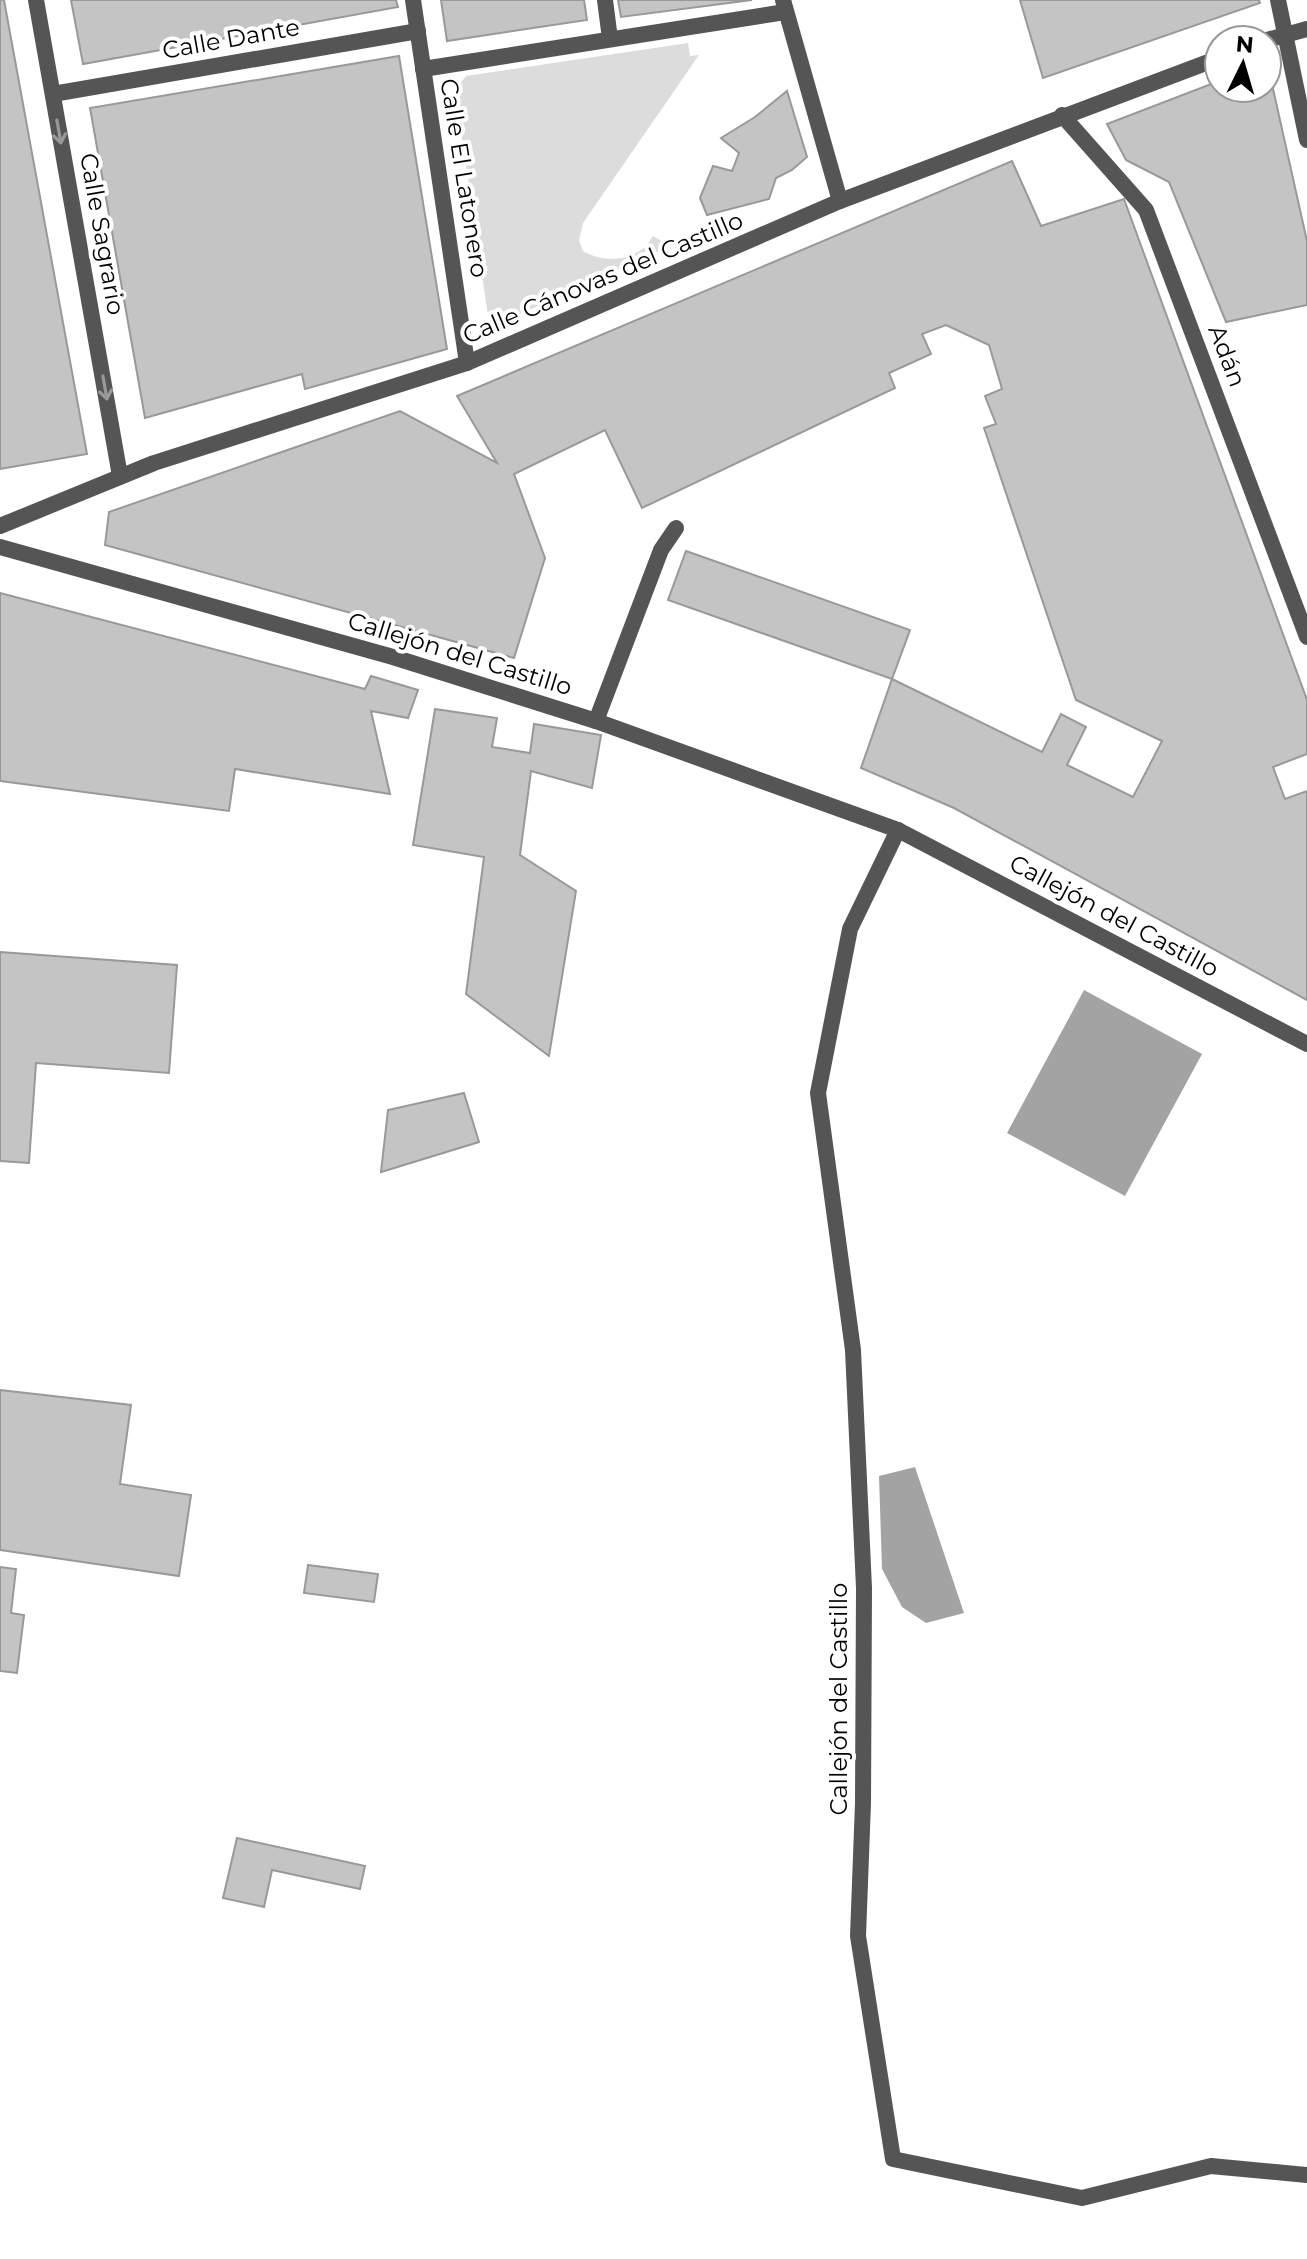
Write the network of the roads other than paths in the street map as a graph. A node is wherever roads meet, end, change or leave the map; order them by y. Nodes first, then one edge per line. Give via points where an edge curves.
1 (36, 0) edge
2 (413, 0) edge
3 (605, 0) edge
4 (1278, 0) edge
5 (784, 6) edge
6 (1307, 29) edge
7 (418, 31) junction
8 (1284, 34) junction
9 (610, 39) junction
10 (1203, 64) edge
11 (423, 69) junction
12 (53, 94) junction
13 (1062, 115) junction
14 (1307, 140) edge
15 (840, 201) junction
16 (467, 363) junction
17 (120, 476) junction
18 (0, 526) edge
19 (676, 528) dead end
20 (0, 547) edge
21 (1307, 637) edge
22 (596, 721) junction
23 (898, 830) junction
24 (1307, 1044) edge
25 (1307, 2175) edge

1 - 12 street, Calle Sagrario
2 - 7 street, Calle El Latonero
3 - 9 street
4 - 8 street
5 - 9 street
5 - 15 street
6 - 8 street
7 - 11 street, Calle El Latonero
7 - 12 street, Calle Dante
8 - 14 street
9 - 11 street
10 - 13 street, Calle Cánovas del Castillo
11 - 16 street, Calle El Latonero
12 -> 17 street, Calle Sagrario
13 - 15 street, Calle Cánovas del Castillo
13 - 21 street, Adán via 1146,210
15 - 16 street, Calle Cánovas del Castillo
16 - 17 street, Calle Cánovas del Castillo
17 - 18 street, Calle Cánovas del Castillo
19 - 22 street via 661,550
20 - 22 street, Callejón del Castillo via 393,657
22 - 23 street, Callejón del Castillo
23 - 24 street, Callejón del Castillo
23 - 25 street, Callejón del Castillo via 850,929 818,1093 853,1350 864,1588 858,1936 893,2159 1082,2198 1211,2166

